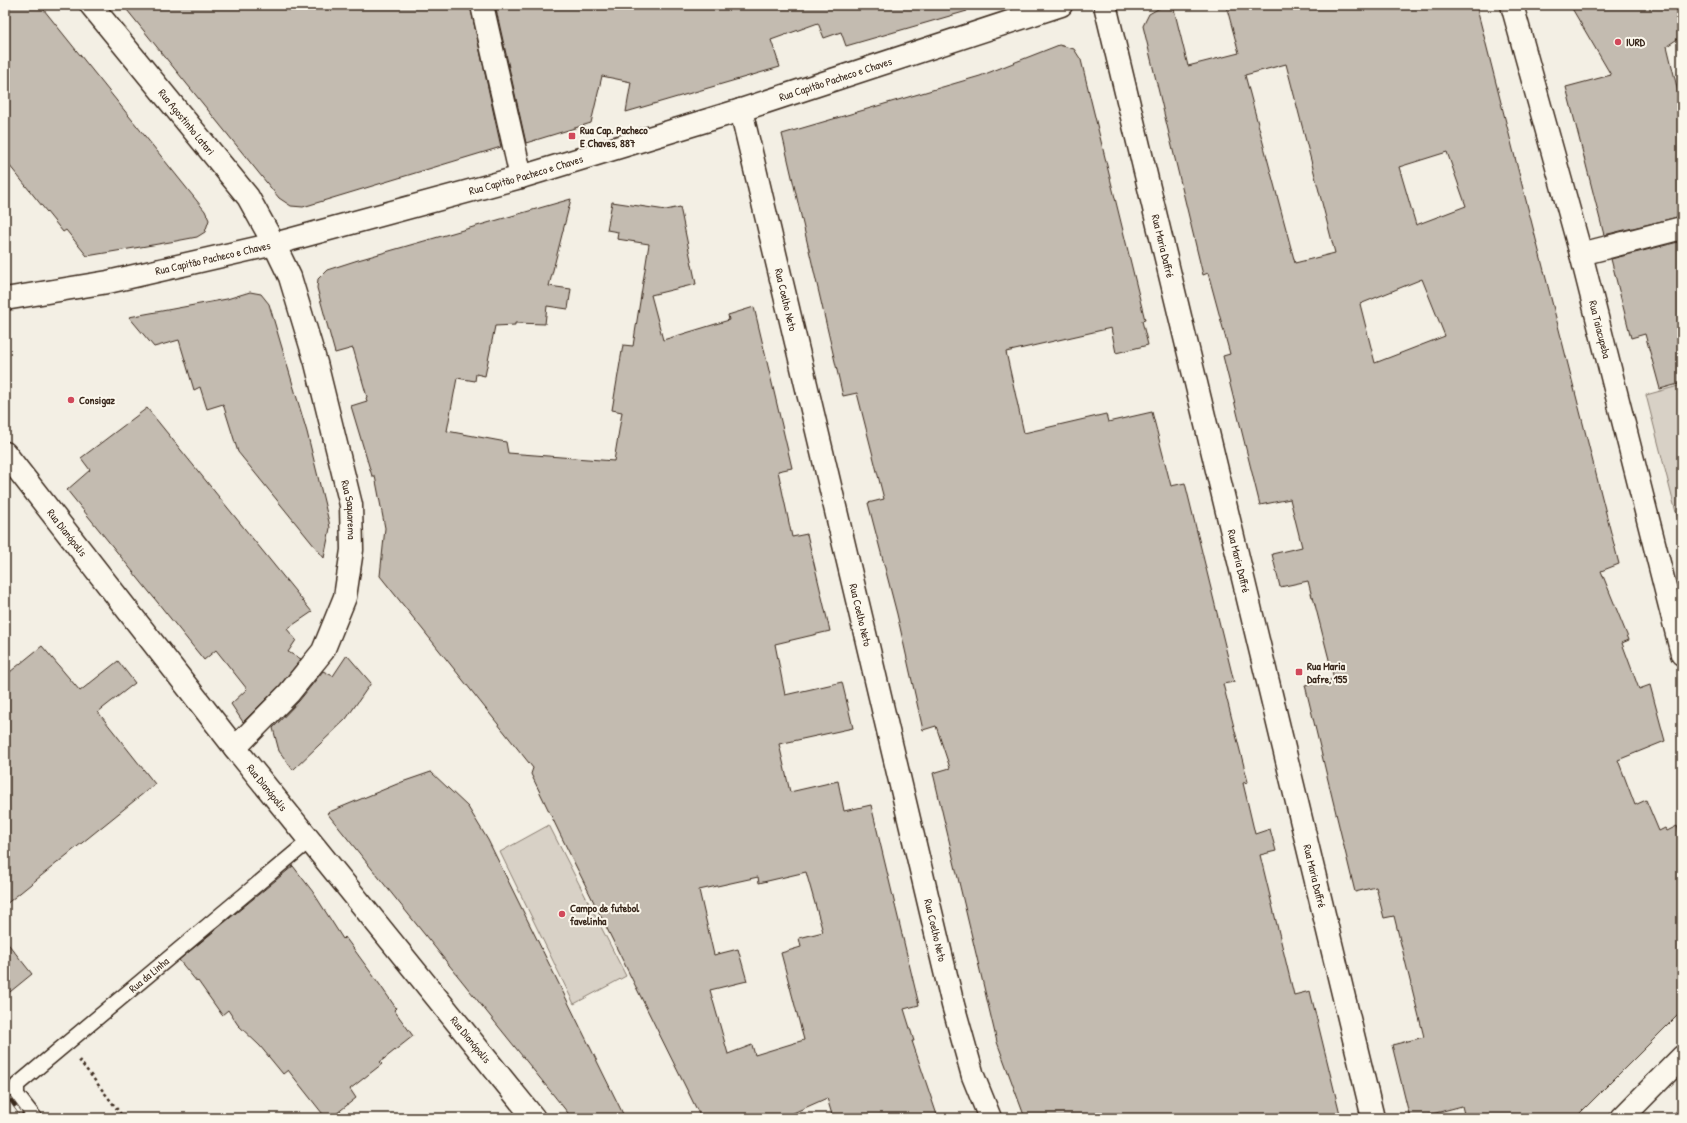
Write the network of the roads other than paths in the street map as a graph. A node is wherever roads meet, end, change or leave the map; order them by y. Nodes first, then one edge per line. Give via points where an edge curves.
1 (91, 5) edge
2 (482, 5) edge
3 (1060, 5) edge
4 (1105, 5) edge
5 (1512, 5) edge
6 (741, 110) junction
7 (521, 177) junction
8 (1682, 228) edge
9 (274, 244) junction
10 (1581, 254) junction
11 (5, 299) edge
12 (5, 453) edge
13 (1682, 654) edge
14 (236, 748) junction
15 (310, 840) junction
16 (1682, 1057) edge
17 (35, 1118) edge
18 (534, 1118) edge
19 (990, 1118) edge
20 (1373, 1118) edge
21 (1622, 1118) edge

1 - 9 street, Rua Agostinho Latari via 248,198
2 - 7 street
3 - 6 street, Rua Capitão Pacheco e Chaves
4 - 20 street, Rua Maria Daffré
5 - 10 street, Rua Taiacupeba
6 - 7 street, Rua Capitão Pacheco e Chaves
6 - 19 street, Rua Coelho Neto via 952,997 973,1076
7 - 9 street, Rua Capitão Pacheco e Chaves
8 - 10 street
9 - 11 street, Rua Capitão Pacheco e Chaves via 108,282
9 - 14 street, Rua Saquarema via 290,277 316,363 351,505 352,550 345,597 323,651 289,693
10 - 13 street, Rua Taiacupeba
12 - 14 street, Rua Dianópolis
14 - 15 street, Rua Dianópolis
15 - 17 lane, Rua da Linha via 18,1085 17,1095
15 - 18 street, Rua Dianópolis
16 - 21 street

